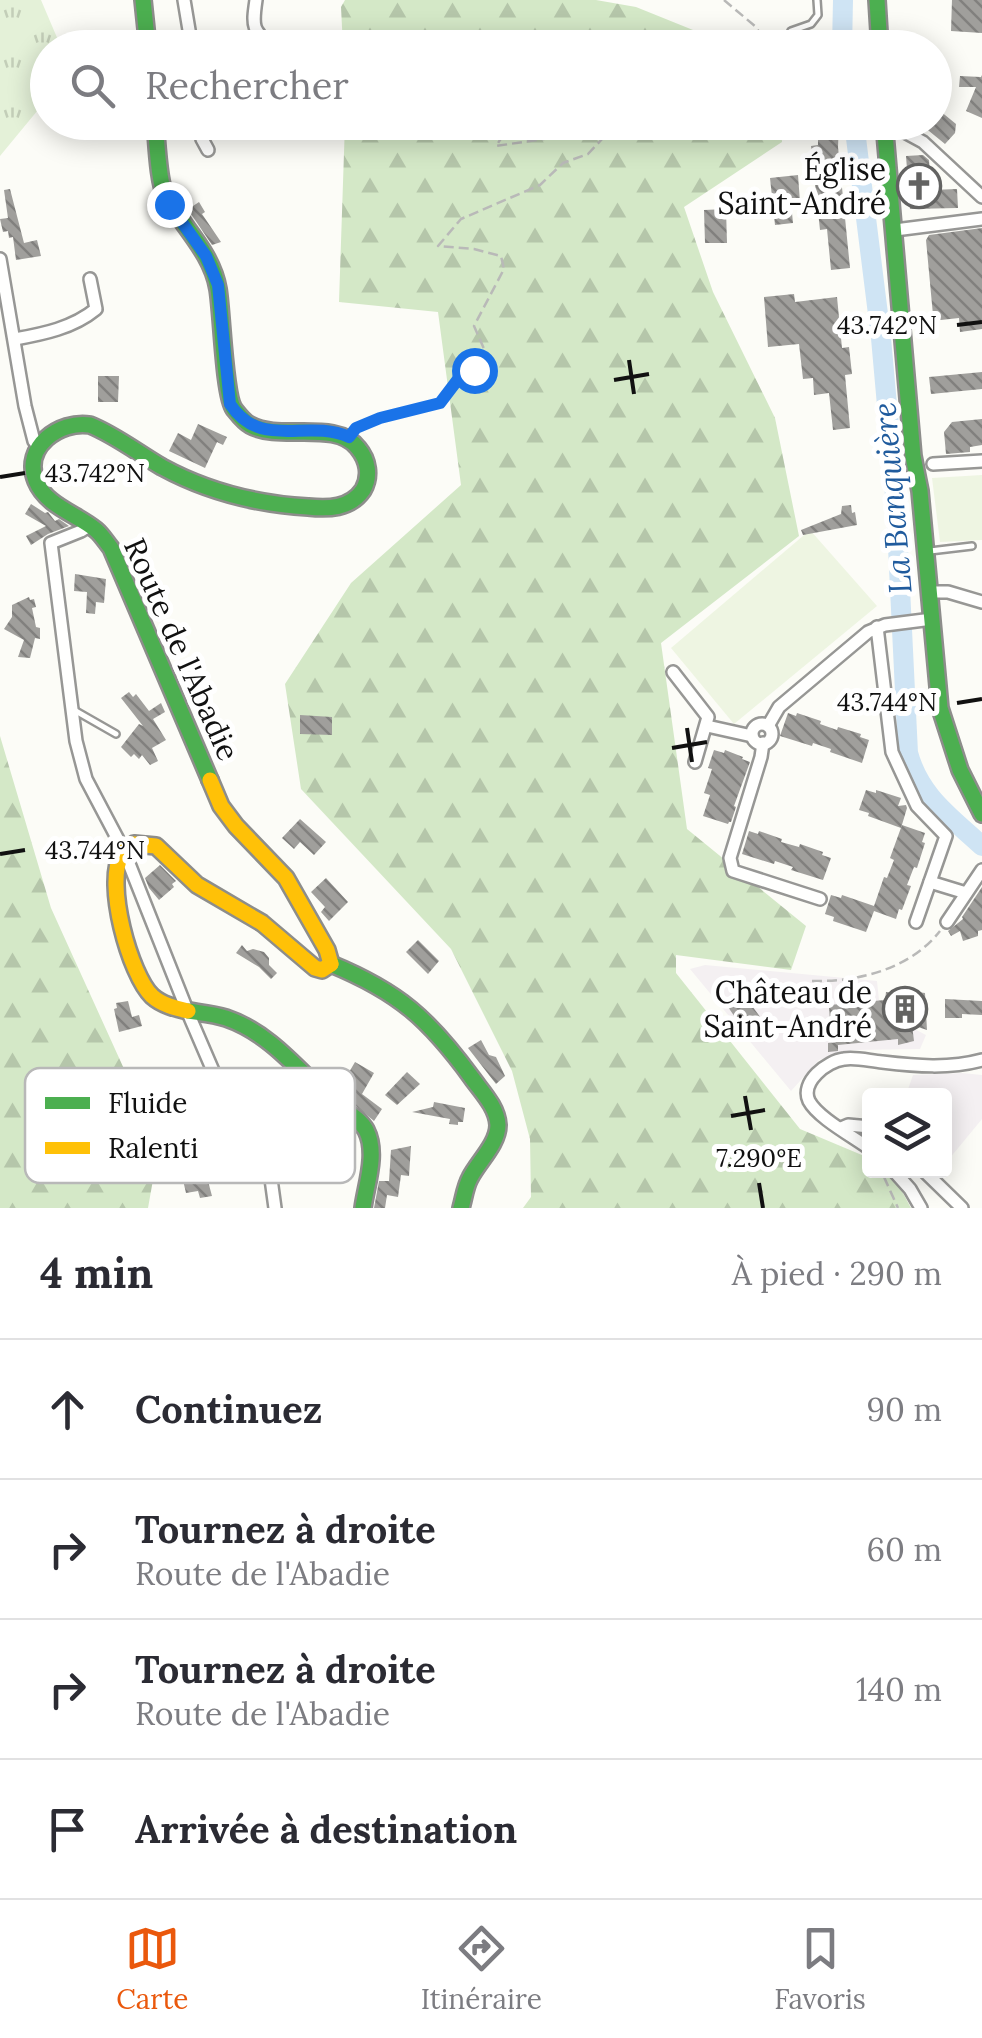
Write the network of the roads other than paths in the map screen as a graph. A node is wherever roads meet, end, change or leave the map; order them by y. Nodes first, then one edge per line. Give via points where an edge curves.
1 (144, 0) edge
2 (184, 0) edge
3 (256, 0) edge
4 (817, 0) edge
5 (878, 0) edge
6 (146, 30) edge
7 (189, 30) edge
8 (254, 30) edge
9 (791, 30) edge
10 (879, 30) edge
11 (158, 140) edge
12 (203, 140) edge
13 (887, 140) edge
14 (920, 140) edge
15 (208, 150) dead end
16 (982, 197) edge
17 (982, 219) edge
18 (895, 230) junction
19 (0, 259) edge
20 (90, 280) dead end
21 (15, 340) junction
22 (39, 448) junction
23 (982, 461) edge
24 (933, 464) dead end
25 (90, 526) junction
26 (972, 546) dead end
27 (925, 551) junction
28 (929, 592) junction
29 (982, 602) edge
30 (926, 620) junction
31 (881, 626) junction
32 (673, 672) dead end
33 (72, 708) junction
34 (707, 726) junction
35 (116, 734) dead end
36 (758, 740) junction
37 (695, 762) dead end
38 (982, 814) edge
39 (124, 851) junction
40 (982, 870) edge
41 (930, 882) junction
42 (966, 893) junction
43 (820, 900) dead end
44 (916, 922) dead end
45 (947, 922) road end
46 (331, 964) junction
47 (186, 1010) junction
48 (982, 1060) edge
49 (212, 1068) edge
50 (301, 1068) edge
51 (355, 1119) edge
52 (862, 1126) edge
53 (841, 1128) junction
54 (862, 1143) edge
55 (900, 1178) edge
56 (930, 1178) edge
57 (272, 1183) edge
58 (274, 1208) edge
59 (363, 1208) edge
60 (461, 1208) edge
61 (920, 1208) edge
62 (962, 1208) edge

1 - 6 street
2 - 7 street
3 - 8 street
4 - 9 lane via 818,16
5 - 10 street
11 - 22 street via 163,193 218,285 230,404 261,429 349,437 364,456 362,492 331,508 243,499 208,489 87,424 60,428
12 - 15 street
13 - 18 street
14 - 16 street
17 - 18 street
18 - 27 street
19 - 21 street
20 - 21 street via 96,310 60,329
21 - 22 street
22 - 25 street, Route de l'Abadie via 33,466 41,492
23 - 24 street
25 - 33 street via 51,544
25 - 46 street, Route de l'Abadie via 117,560 221,806 286,878
26 - 27 lane
27 - 28 street
28 - 29 street
28 - 30 street
30 - 31 street
30 - 38 street via 944,726
31 - 36 street via 791,696 773,715 769,740
31 - 41 street via 892,752 917,806 946,836
32 - 34 street via 706,712
33 - 35 lane
33 - 39 street via 86,778
34 - 36 street
34 - 37 street
36 - 43 street via 762,758 730,858 732,871
39 - 46 street via 156,846 196,885 262,922 315,968
39 - 47 street
39 - 47 street via 115,873 133,966 154,998
40 - 42 street
41 - 42 street
41 - 44 street
42 - 45 street
46 - 60 street via 414,1010 493,1107 497,1134 468,1181
47 - 49 street
47 - 50 street via 259,1033
48 - 53 street via 931,1067 844,1058 829,1064 808,1087 808,1100
51 - 59 street via 368,1133 370,1150
52 - 53 street
53 - 54 street
55 - 61 street
56 - 62 street
57 - 58 street

